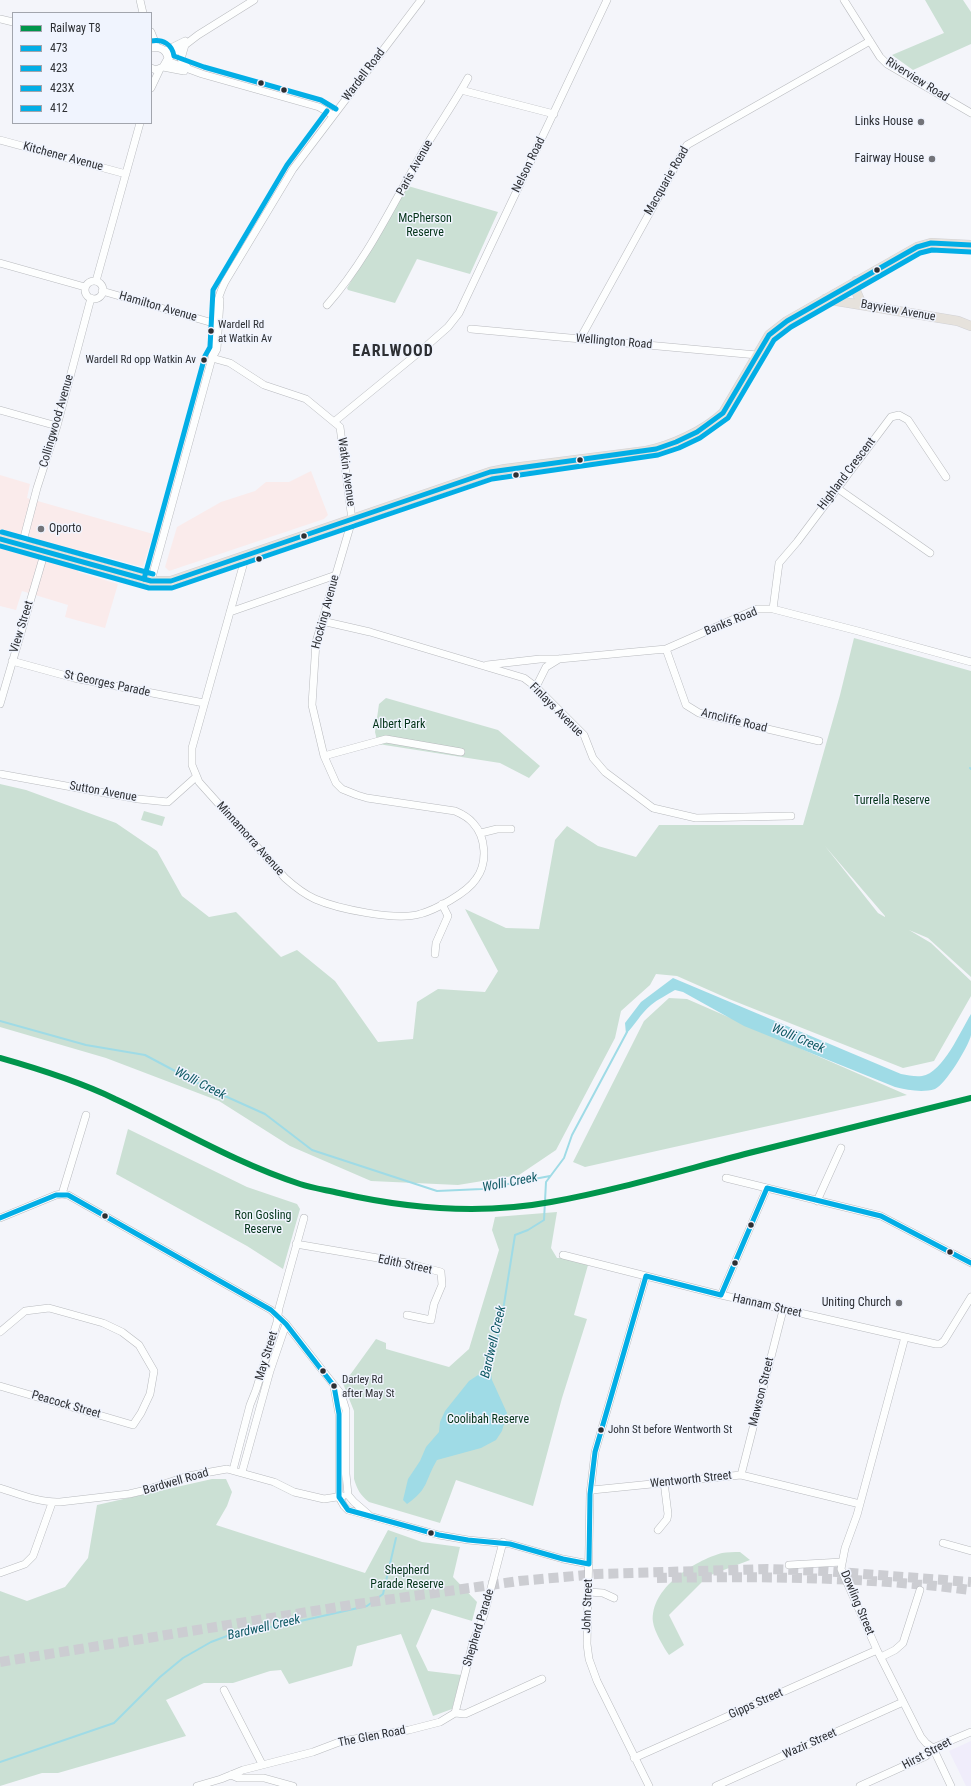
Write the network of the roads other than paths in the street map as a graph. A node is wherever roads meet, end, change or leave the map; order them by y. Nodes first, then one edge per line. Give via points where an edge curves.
1 (140, 0) edge
2 (254, 0) edge
3 (421, 0) edge
4 (607, 0) edge
5 (844, 0) edge
6 (144, 12) edge
7 (0, 19) edge
8 (12, 22) edge
9 (198, 35) junction
10 (152, 37) edge
11 (870, 41) junction
12 (185, 45) junction
13 (154, 48) edge
14 (165, 51) junction
15 (165, 64) junction
16 (152, 68) edge
17 (189, 69) junction
18 (202, 74) junction
19 (468, 78) dead end
20 (152, 86) edge
21 (461, 90) junction
22 (971, 113) edge
23 (554, 114) junction
24 (333, 115) junction
25 (140, 124) edge
26 (0, 140) edge
27 (126, 174) junction
28 (971, 245) edge
29 (0, 263) edge
30 (96, 281) junction
31 (856, 281) junction
32 (85, 287) junction
33 (102, 292) junction
34 (219, 293) junction
35 (91, 298) junction
36 (825, 299) junction
37 (327, 305) dead end
38 (862, 305) junction
39 (213, 323) junction
40 (971, 326) edge
41 (471, 329) dead end
42 (580, 339) junction
43 (757, 356) junction
44 (212, 358) junction
45 (0, 410) edge
46 (335, 421) junction
47 (58, 426) junction
48 (946, 477) dead end
49 (837, 488) junction
50 (352, 520) junction
51 (0, 539) edge
52 (22, 544) junction
53 (45, 551) junction
54 (930, 553) dead end
55 (246, 555) junction
56 (336, 575) junction
57 (151, 581) junction
58 (773, 609) junction
59 (230, 612) junction
60 (322, 621) junction
61 (666, 649) junction
62 (559, 659) junction
63 (12, 661) junction
64 (971, 662) edge
65 (483, 665) junction
66 (536, 687) junction
67 (204, 703) junction
68 (0, 704) edge
69 (818, 741) dead end
70 (461, 752) dead end
71 (324, 756) junction
72 (0, 774) edge
73 (196, 777) junction
74 (791, 816) dead end
75 (511, 829) dead end
76 (481, 833) junction
77 (442, 904) junction
78 (435, 954) dead end
79 (86, 1115) dead end
80 (841, 1148) dead end
81 (726, 1178) dead end
82 (767, 1188) junction
83 (62, 1194) junction
84 (817, 1201) junction
85 (0, 1218) edge
86 (304, 1218) dead end
87 (296, 1244) junction
88 (563, 1255) dead end
89 (971, 1263) edge
90 (646, 1276) junction
91 (721, 1295) junction
92 (971, 1297) edge
93 (783, 1310) junction
94 (278, 1315) junction
95 (407, 1315) dead end
96 (286, 1324) junction
97 (0, 1332) edge
98 (905, 1337) junction
99 (0, 1386) edge
100 (334, 1386) junction
101 (233, 1470) junction
102 (242, 1472) junction
103 (742, 1475) junction
104 (664, 1482) junction
105 (0, 1488) edge
106 (592, 1490) junction
107 (348, 1495) junction
108 (339, 1497) junction
109 (52, 1502) junction
110 (860, 1504) junction
111 (369, 1515) junction
112 (658, 1530) dead end
113 (503, 1542) junction
114 (943, 1543) dead end
115 (971, 1551) edge
116 (842, 1562) junction
117 (589, 1564) junction
118 (789, 1565) dead end
119 (0, 1573) edge
120 (920, 1590) dead end
121 (589, 1592) junction
122 (614, 1598) dead end
123 (877, 1650) junction
124 (881, 1657) junction
125 (542, 1679) dead end
126 (224, 1690) dead end
127 (903, 1702) junction
128 (455, 1714) junction
129 (971, 1732) edge
130 (934, 1748) junction
131 (634, 1758) junction
132 (262, 1764) junction
133 (231, 1775) junction
134 (197, 1786) edge
135 (293, 1786) edge
136 (649, 1786) edge
137 (716, 1786) edge
138 (860, 1786) edge
139 (951, 1786) edge

1 - 6 street
2 - 9 street
3 - 24 street, Wardell Road
4 - 23 street, Nelson Road
5 - 11 street, Riverview Road
7 - 8 street
9 - 12 street
9 - 14 street
10 - 13 street
11 - 22 street, Riverview Road via 888,64
11 - 42 street, Macquarie Road via 687,145
12 - 15 street
12 - 17 street via 181,58
13 - 14 street
14 - 15 street
15 - 16 street
15 - 17 street
15 - 18 street
15 - 20 street
17 - 18 street
18 - 24 street via 320,107
19 - 21 street, Paris Avenue
21 - 23 street
21 - 37 street, Paris Avenue via 425,148 387,218 350,276
23 - 46 street, Nelson Road via 459,313 448,327
24 - 34 street, Wardell Road via 293,169
25 - 27 street
26 - 27 street, Kitchener Avenue
27 - 30 street
28 - 31 main road via 924,245
29 - 32 street
30 - 32 street via 88,283
30 - 33 street via 102,286
31 - 36 main road
31 - 38 main road via 856,291
32 - 35 street via 86,295
33 - 35 street via 99,296
33 - 39 street, Hamilton Avenue
34 - 39 street, Wardell Road
34 - 44 street, Wardell Road via 217,349
35 - 47 street, Collingwood Avenue
36 - 38 main road, Bayview Avenue
36 - 43 main road via 779,326
38 - 40 main road, Bayview Avenue via 958,321
39 - 44 street, Wardell Road
41 - 42 street, Wellington Road
42 - 43 street, Wellington Road
43 - 50 main road via 723,413 711,423 672,444 646,451 490,472
44 - 46 street, Watkin Avenue via 230,363 264,385 306,399
44 - 57 street, Wardell Road
45 - 47 street
46 - 50 street, Watkin Avenue via 340,427
47 - 52 street, Collingwood Avenue
48 - 49 street, Highland Crescent via 908,420 899,415 890,417
49 - 54 street
49 - 58 street, Highland Crescent via 779,563
50 - 55 main road
50 - 56 street, Hocking Avenue
51 - 52 main road
52 - 53 main road
53 - 57 main road
53 - 63 street, View Street
55 - 57 main road via 179,579
55 - 59 street, Minnamorra Avenue
56 - 59 street
56 - 60 street, Hocking Avenue
58 - 61 street, Banks Road via 757,609
58 - 64 street, Banks Road
59 - 67 street, Minnamorra Avenue
60 - 65 street, Finlays Avenue via 370,632
60 - 71 street, Hocking Avenue via 316,642 312,705
61 - 62 street, Banks Road
61 - 69 street, Arncliffe Road via 686,705 698,713
62 - 65 street, Banks Road
62 - 66 street via 546,667
63 - 67 street, St Georges Parade via 74,678
63 - 68 street, View Street
65 - 66 street, Finlays Avenue via 519,676
66 - 74 street, Finlays Avenue via 584,735 593,758 605,772 653,808 696,818
67 - 73 street, Minnamorra Avenue via 192,748 192,765
70 - 71 street via 386,739
71 - 76 street, Hocking Avenue via 336,783 342,789 367,798 455,811 468,818
72 - 73 street, Sutton Avenue via 168,802
73 - 77 street, Minnamorra Avenue via 285,878 313,899 332,905 401,917 420,914
75 - 76 street
76 - 77 street, Minnamorra Avenue via 483,861 477,878
77 - 78 street via 448,916 436,943
79 - 83 street
80 - 84 street
81 - 82 street
82 - 84 street
82 - 91 street
83 - 85 street
83 - 94 street via 79,1201
84 - 89 street via 881,1216
86 - 87 street, May Street
87 - 94 street, May Street
87 - 95 street, Edith Street via 407,1263 441,1272 442,1285 431,1320
88 - 90 street, Hannam Street
90 - 91 street, Hannam Street
90 - 106 street, John Street via 595,1452
91 - 93 street, Hannam Street
92 - 98 street, Hannam Street via 942,1342 936,1344
93 - 98 street, Hannam Street
93 - 103 street, Mawson Street
94 - 96 street
94 - 101 street, May Street
96 - 100 street
96 - 102 street, May Street
97 - 99 street, Peacock Street via 25,1311 49,1308 102,1323 122,1332 139,1345 154,1371 150,1394 132,1425
98 - 110 street, Dowling Street
100 - 107 street via 341,1394 346,1410
100 - 108 street via 339,1414
101 - 102 street, Bardwell Road
101 - 109 street, Bardwell Road via 188,1476 129,1494
102 - 108 street, Bardwell Road via 316,1498
103 - 104 street, Wentworth Street
103 - 110 street, Wentworth Street
104 - 106 street, Wentworth Street
104 - 112 street via 668,1514
105 - 109 street, Bardwell Road
106 - 117 street, John Street
107 - 108 street, Bardwell Road
107 - 111 street
108 - 111 street via 348,1510
109 - 119 street via 33,1556 25,1564
110 - 116 street, Dowling Street
111 - 113 street via 457,1539
113 - 117 street
113 - 128 street, Shepherd Parade via 484,1615 473,1642
114 - 115 street
116 - 118 street
116 - 123 street, Dowling Street via 842,1575
117 - 121 street, John Street
120 - 124 street via 903,1643
121 - 122 street via 603,1593
121 - 131 street, John Street via 589,1659 597,1682
123 - 124 street, Dowling Street
123 - 131 street, Gipps Street
124 - 127 street, Dowling Street
125 - 128 street, The Glen Road via 465,1714
126 - 132 street
127 - 130 street, Dowling Street via 921,1737 926,1744
127 - 137 street, Wazir Street
128 - 132 street, The Glen Road via 440,1722 342,1741 313,1752
129 - 130 street, Hirst Street
130 - 138 street, Hirst Street via 926,1756
130 - 139 street, Dowling Street
131 - 136 street, John Street
132 - 133 street, The Glen Road
133 - 134 street, The Glen Road
133 - 135 street via 238,1778 264,1778

